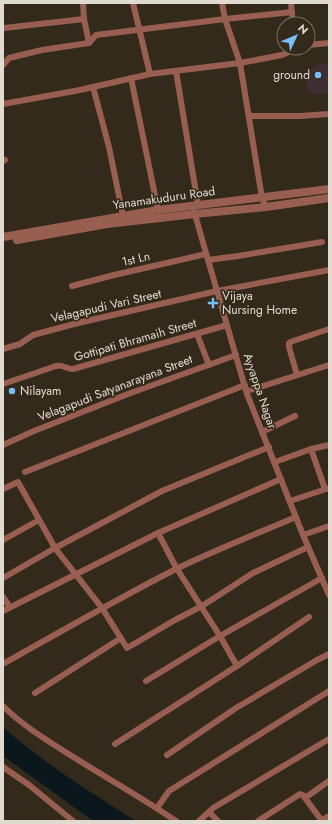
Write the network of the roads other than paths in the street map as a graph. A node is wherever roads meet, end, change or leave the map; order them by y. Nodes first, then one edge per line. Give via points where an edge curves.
1 (83, 3) edge
2 (133, 3) edge
3 (222, 3) edge
4 (290, 3) edge
5 (292, 12) junction
6 (292, 16) edge
7 (84, 19) junction
8 (225, 19) junction
9 (3, 26) edge
10 (139, 29) junction
11 (89, 43) junction
12 (329, 43) edge
13 (316, 44) edge
14 (277, 56) edge
15 (240, 63) junction
16 (3, 64) edge
17 (176, 71) junction
18 (150, 74) junction
19 (131, 78) junction
20 (93, 87) junction
21 (3, 104) edge
22 (329, 114) edge
23 (249, 116) junction
24 (329, 189) edge
25 (262, 198) junction
26 (329, 198) edge
27 (266, 207) junction
28 (195, 208) junction
29 (158, 210) junction
30 (123, 216) junction
31 (3, 237) edge
32 (322, 242) dead end
33 (3, 243) edge
34 (207, 257) junction
35 (329, 270) edge
36 (72, 286) dead end
37 (217, 291) junction
38 (227, 325) junction
39 (329, 329) edge
40 (197, 334) junction
41 (3, 350) edge
42 (236, 355) junction
43 (208, 365) junction
44 (329, 365) edge
45 (297, 375) junction
46 (3, 384) edge
47 (246, 388) junction
48 (295, 416) dead end
49 (262, 432) junction
50 (3, 445) edge
51 (329, 445) edge
52 (269, 447) junction
53 (311, 449) junction
54 (275, 462) junction
55 (25, 472) dead end
56 (281, 479) junction
57 (327, 488) edge
58 (3, 489) edge
59 (290, 501) junction
60 (296, 517) junction
61 (39, 520) junction
62 (329, 526) edge
63 (158, 533) junction
64 (303, 535) junction
65 (3, 540) edge
66 (308, 547) junction
67 (55, 548) junction
68 (177, 569) junction
69 (75, 574) junction
70 (3, 578) edge
71 (322, 578) junction
72 (329, 596) edge
73 (3, 597) edge
74 (202, 606) junction
75 (10, 608) junction
76 (102, 608) junction
77 (3, 611) edge
78 (309, 617) dead end
79 (220, 636) junction
80 (121, 638) junction
81 (329, 654) edge
82 (3, 664) edge
83 (238, 666) junction
84 (146, 681) dead end
85 (329, 691) edge
86 (35, 693) dead end
87 (3, 706) edge
88 (329, 739) edge
89 (115, 744) dead end
90 (167, 755) dead end
91 (3, 767) edge
92 (329, 782) edge
93 (305, 798) junction
94 (157, 808) junction
95 (209, 812) junction
96 (329, 816) edge
97 (73, 821) edge
98 (176, 821) edge
99 (199, 821) edge
100 (218, 821) edge
101 (258, 821) edge
102 (322, 821) edge

1 - 7 street
2 - 10 street
3 - 8 street
4 - 5 street
5 - 6 street
5 - 8 street
7 - 9 street
7 - 11 street
8 - 10 street
8 - 15 street
10 - 11 street via 96,35
10 - 18 street
11 - 16 street via 9,58
12 - 13 street
14 - 15 street
15 - 17 street
15 - 23 street
17 - 18 street
17 - 28 street, Ayyappa Nagar
18 - 19 street
19 - 20 street
19 - 29 street
20 - 21 street
20 - 30 street
22 - 23 street
23 - 25 street
24 - 25 street, Yanamakuduru Road
25 - 27 street
25 - 28 street, Yanamakuduru Road
26 - 27 street, Yanamakuduru Road
27 - 28 street, Yanamakuduru Road
28 - 29 street, Yanamakuduru Road
28 - 33 street, Yanamakuduru Road
28 - 34 street, Ayyappa Nagar
29 - 30 street, Yanamakuduru Road
30 - 31 street, Yanamakuduru Road
32 - 34 street, 1st Ln via 238,256
34 - 36 street, 1st Ln
34 - 37 street, Ayyappa Nagar
35 - 37 street, Velagapudi Vari Street
37 - 38 street, Ayyappa Nagar
37 - 41 street, Velagapudi Vari Street via 33,335 20,344
38 - 40 street, Gottipati Bhramaih Street
38 - 42 street, Ayyappa Nagar
39 - 45 street via 290,343
40 - 43 street
40 - 46 street, Gottipati Bhramaih Street via 73,369 63,365 56,366
42 - 43 street, Velagapudi Satyanarayana Street
42 - 47 street, Ayyappa Nagar
43 - 50 street, Velagapudi Satyanarayana Street via 128,394
44 - 45 street
45 - 47 street
47 - 49 street, Ayyappa Nagar
47 - 55 street
48 - 49 street
49 - 52 street, Ayyappa Nagar
51 - 53 street
52 - 54 street, Ayyappa Nagar
52 - 67 street via 162,491
53 - 54 street
53 - 57 street
54 - 56 street, Ayyappa Nagar
56 - 59 street, Ayyappa Nagar
56 - 63 street
57 - 59 street
58 - 61 street via 18,482
59 - 60 street, Ayyappa Nagar
60 - 64 street, Ayyappa Nagar
60 - 68 street
61 - 65 street
61 - 67 street
62 - 64 street
63 - 68 street
63 - 69 street
64 - 66 street, Ayyappa Nagar
66 - 71 street, Ayyappa Nagar
66 - 74 street via 252,573
67 - 69 street
67 - 70 street
68 - 74 street
68 - 76 street
69 - 75 street
69 - 76 street
71 - 72 street, Ayyappa Nagar
71 - 79 street
73 - 75 street
74 - 79 street
74 - 80 street via 127,648
75 - 77 street
76 - 80 street
76 - 82 street
78 - 83 street
79 - 83 street
79 - 84 street
80 - 86 street
81 - 90 street via 236,708
83 - 89 street
85 - 94 street via 169,791
87 - 94 street via 51,743
88 - 95 street
91 - 97 street
92 - 93 street
93 - 101 street via 300,794
93 - 102 street
94 - 98 street
95 - 99 street
95 - 100 street
96 - 102 street

